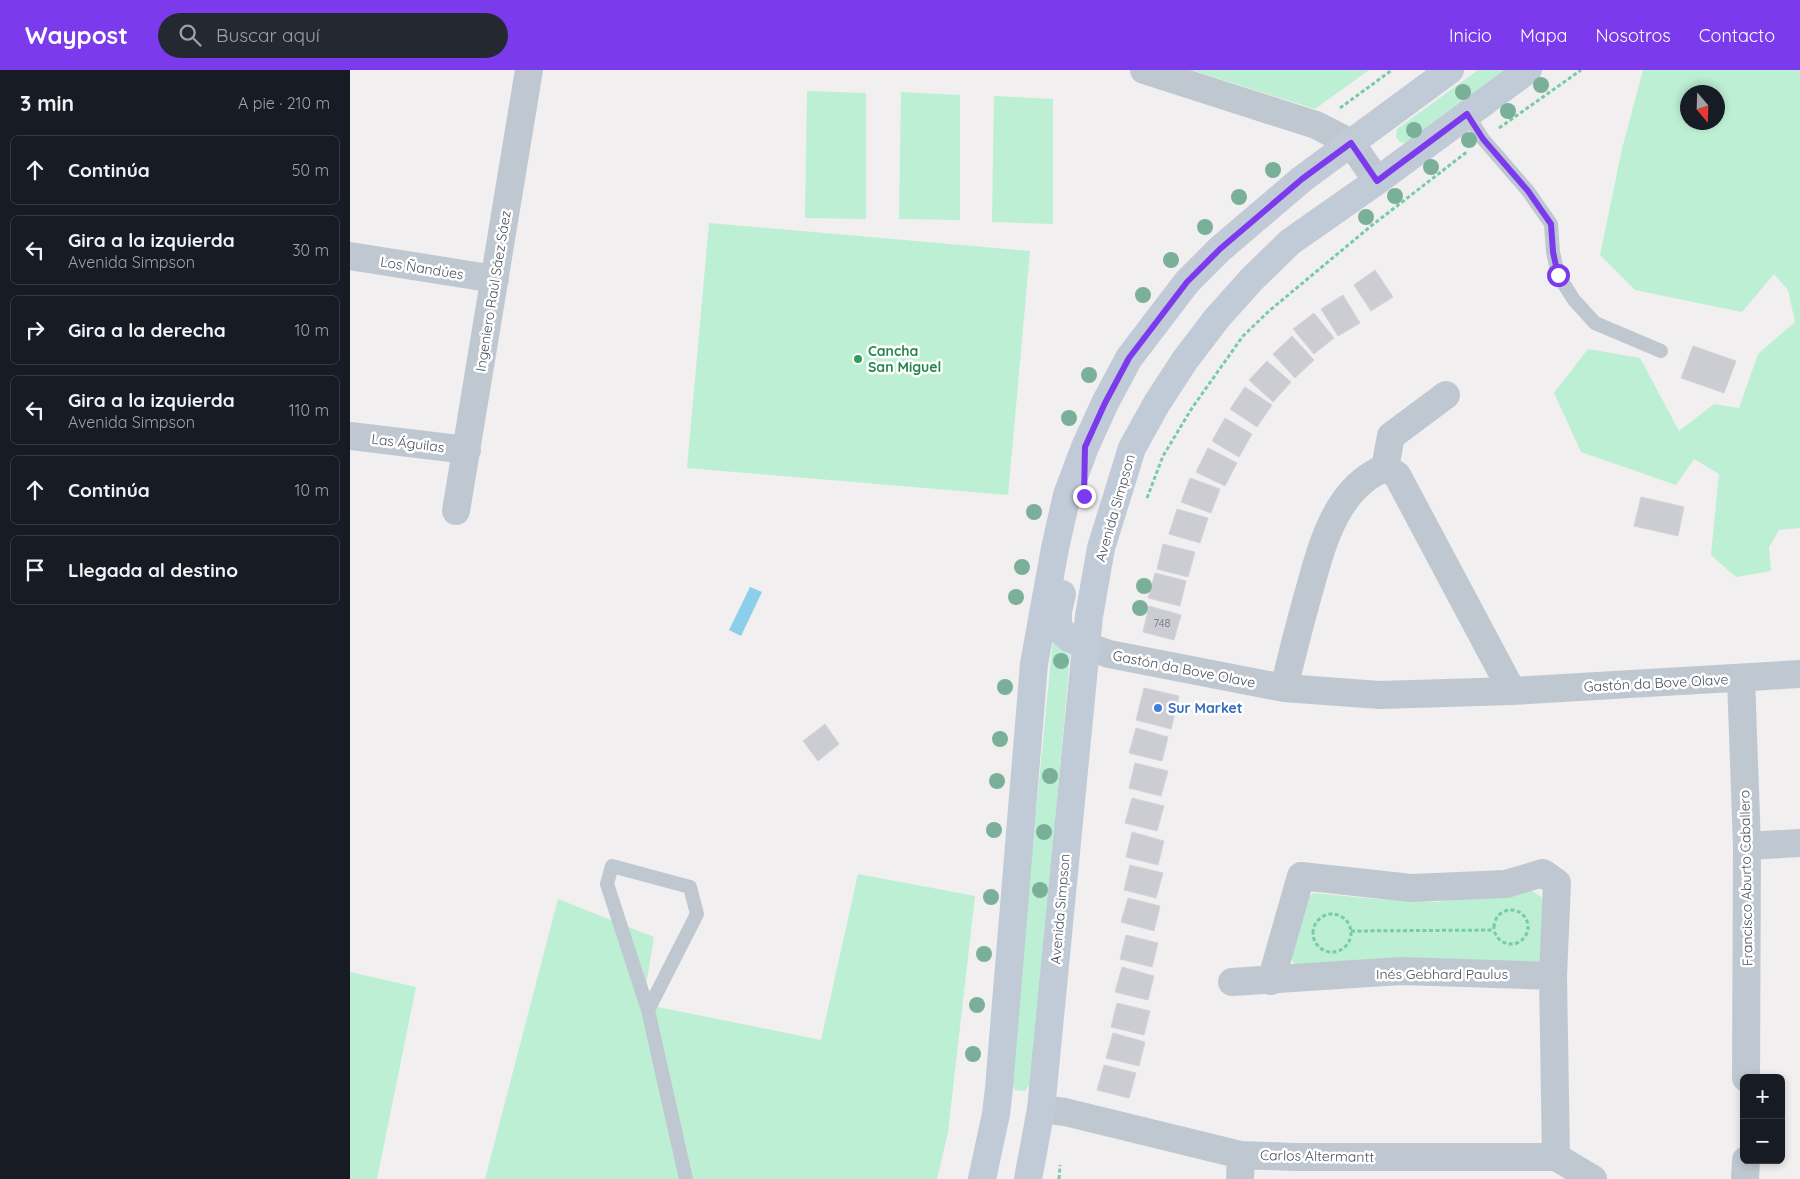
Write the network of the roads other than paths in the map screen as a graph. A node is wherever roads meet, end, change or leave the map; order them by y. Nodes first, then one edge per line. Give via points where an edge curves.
1 (529, 70) edge
2 (1144, 70) edge
3 (1450, 70) edge
4 (1528, 70) edge
5 (1467, 114) junction
6 (1351, 143) junction
7 (1377, 181) junction
8 (350, 256) edge
9 (495, 280) junction
10 (1661, 351) dead end
11 (1446, 395) dead end
12 (350, 436) edge
13 (1085, 447) junction
14 (467, 450) junction
15 (1385, 468) junction
16 (456, 511) dead end
17 (1086, 646) junction
18 (1800, 674) edge
19 (1741, 678) junction
20 (1284, 688) junction
21 (1512, 692) junction
22 (1800, 844) edge
23 (1747, 846) junction
24 (1553, 976) junction
25 (1271, 981) junction
26 (1232, 982) dead end
27 (648, 1010) junction
28 (1746, 1074) edge
29 (1041, 1109) junction
30 (996, 1114) junction
31 (1556, 1157) junction
32 (1746, 1164) edge
33 (1241, 1167) edge
34 (686, 1179) edge
35 (982, 1179) edge
36 (1028, 1179) edge
37 (1593, 1179) edge
38 (1746, 1179) edge

1 - 9 street, Ingeniero Raúl Sáez Sáez
2 - 6 street via 1316,125
3 - 6 main road
4 - 5 main road, Avenida Simpson
5 - 7 main road, Avenida Simpson
5 - 10 lane via 1551,224 1558,275 1574,300 1595,323
6 - 7 street
6 - 13 main road via 1302,179 1220,249 1187,282 1129,358
7 - 17 main road, Avenida Simpson via 1290,242 1252,279 1217,318 1157,403 1132,448 1101,548
8 - 9 street, Los Ñandúes
9 - 14 street, Ingeniero Raúl Sáez Sáez
11 - 15 street via 1391,436
12 - 14 street, Las Águilas
13 - 17 main road via 1084,496 1058,611 1058,628
13 - 30 main road via 1067,496 1034,664
14 - 16 street, Ingeniero Raúl Sáez Sáez
15 - 20 street via 1375,472 1342,503 1324,539
15 - 21 street via 1397,475
17 - 20 street, Gastón da Bove Olave via 1109,654
17 - 29 main road, Avenida Simpson
18 - 19 street, Gastón da Bove Olave
19 - 21 street, Gastón da Bove Olave
19 - 23 street, Francisco Aburto Caballero
20 - 21 street, Gastón da Bove Olave via 1380,695
22 - 23 street
23 - 28 street, Francisco Aburto Caballero
24 - 25 street, Inés Gebhard Paulus via 1401,971
24 - 25 street via 1557,883 1543,873 1506,884 1411,888 1300,876
24 - 31 street
25 - 26 street, Inés Gebhard Paulus
27 - 27 lane via 607,884 612,866 690,887 697,914
27 - 34 lane
29 - 30 main road via 1009,1103 1000,1106
29 - 33 street, Carlos Altermantt via 1065,1112
29 - 36 main road, Avenida Simpson
30 - 35 main road
31 - 33 street, Carlos Altermantt via 1304,1157
31 - 37 street
32 - 38 street

